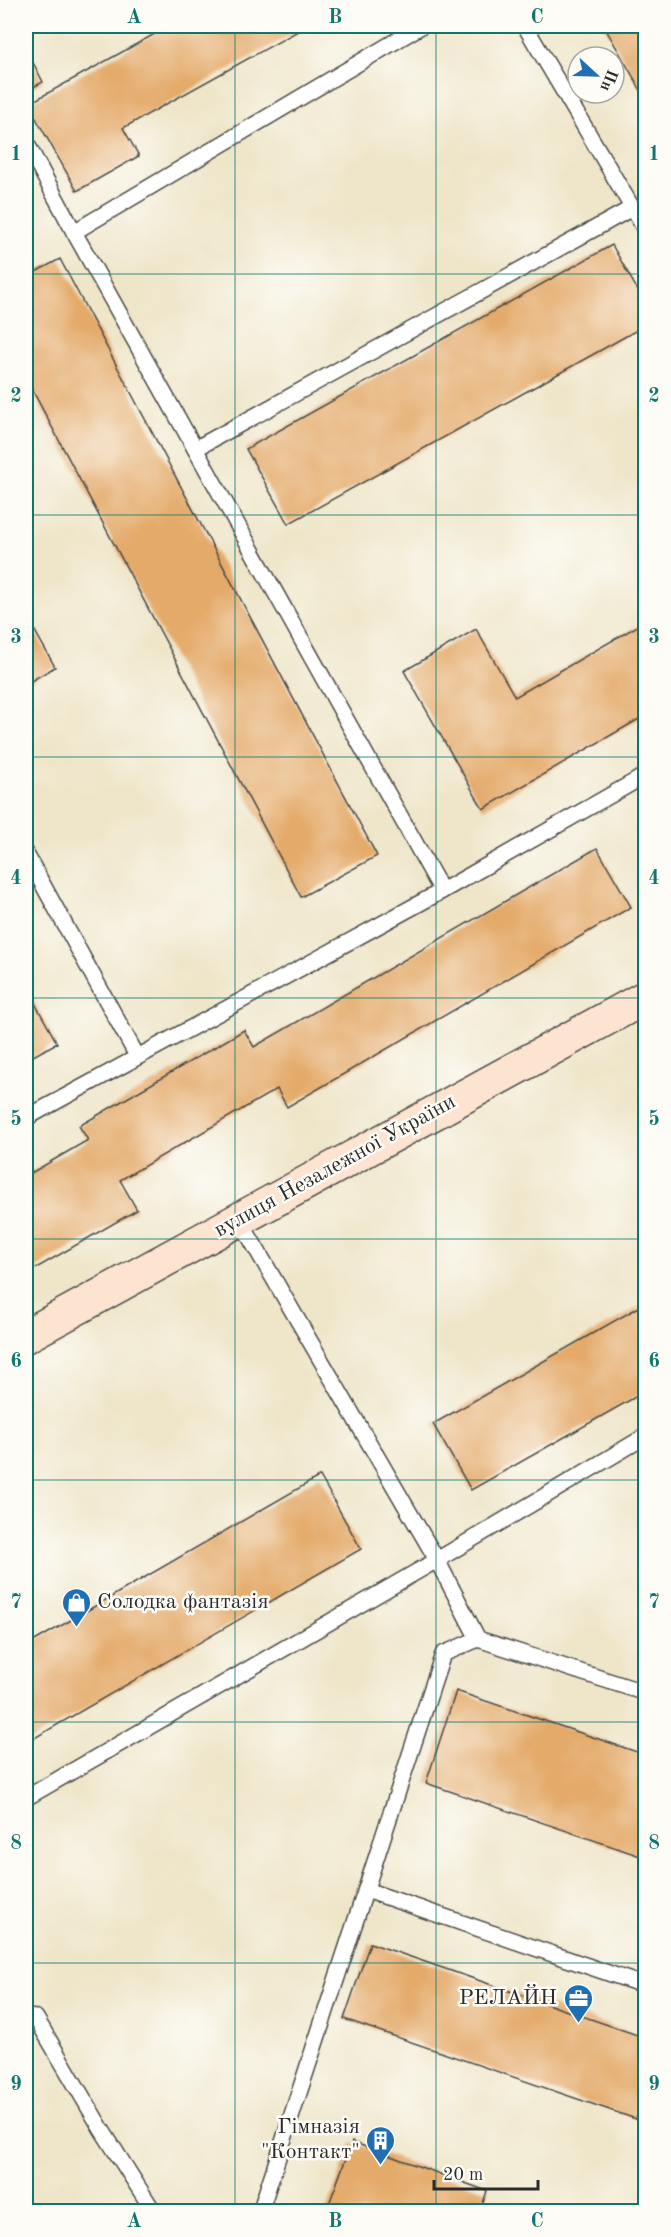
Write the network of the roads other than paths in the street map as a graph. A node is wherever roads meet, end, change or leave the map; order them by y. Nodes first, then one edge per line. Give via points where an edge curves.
1 (421, 26) edge
2 (525, 26) edge
3 (26, 142) edge
4 (632, 208) junction
5 (645, 231) edge
6 (74, 232) junction
7 (195, 449) junction
8 (645, 775) edge
9 (26, 854) edge
10 (442, 891) junction
11 (645, 997) edge
12 (137, 1056) junction
13 (26, 1118) edge
14 (239, 1219) junction
15 (26, 1336) edge
16 (645, 1436) edge
17 (437, 1560) junction
18 (478, 1639) junction
19 (645, 1693) edge
20 (26, 1798) edge
21 (366, 1890) junction
22 (645, 1986) edge
23 (26, 2017) edge
24 (154, 2211) edge
25 (260, 2211) edge

1 - 6 lane
2 - 4 lane
3 - 6 lane
4 - 5 lane
4 - 7 lane
6 - 7 lane
7 - 10 lane
8 - 10 lane
9 - 12 lane
10 - 12 lane
11 - 14 street, вулиця Незалежної України
12 - 13 lane
14 - 15 street, вулиця Незалежної України
14 - 17 lane
16 - 17 lane
17 - 18 lane
17 - 20 lane
18 - 19 lane
18 - 21 lane via 443,1654
21 - 22 lane
21 - 25 lane
23 - 24 lane via 36,2018

